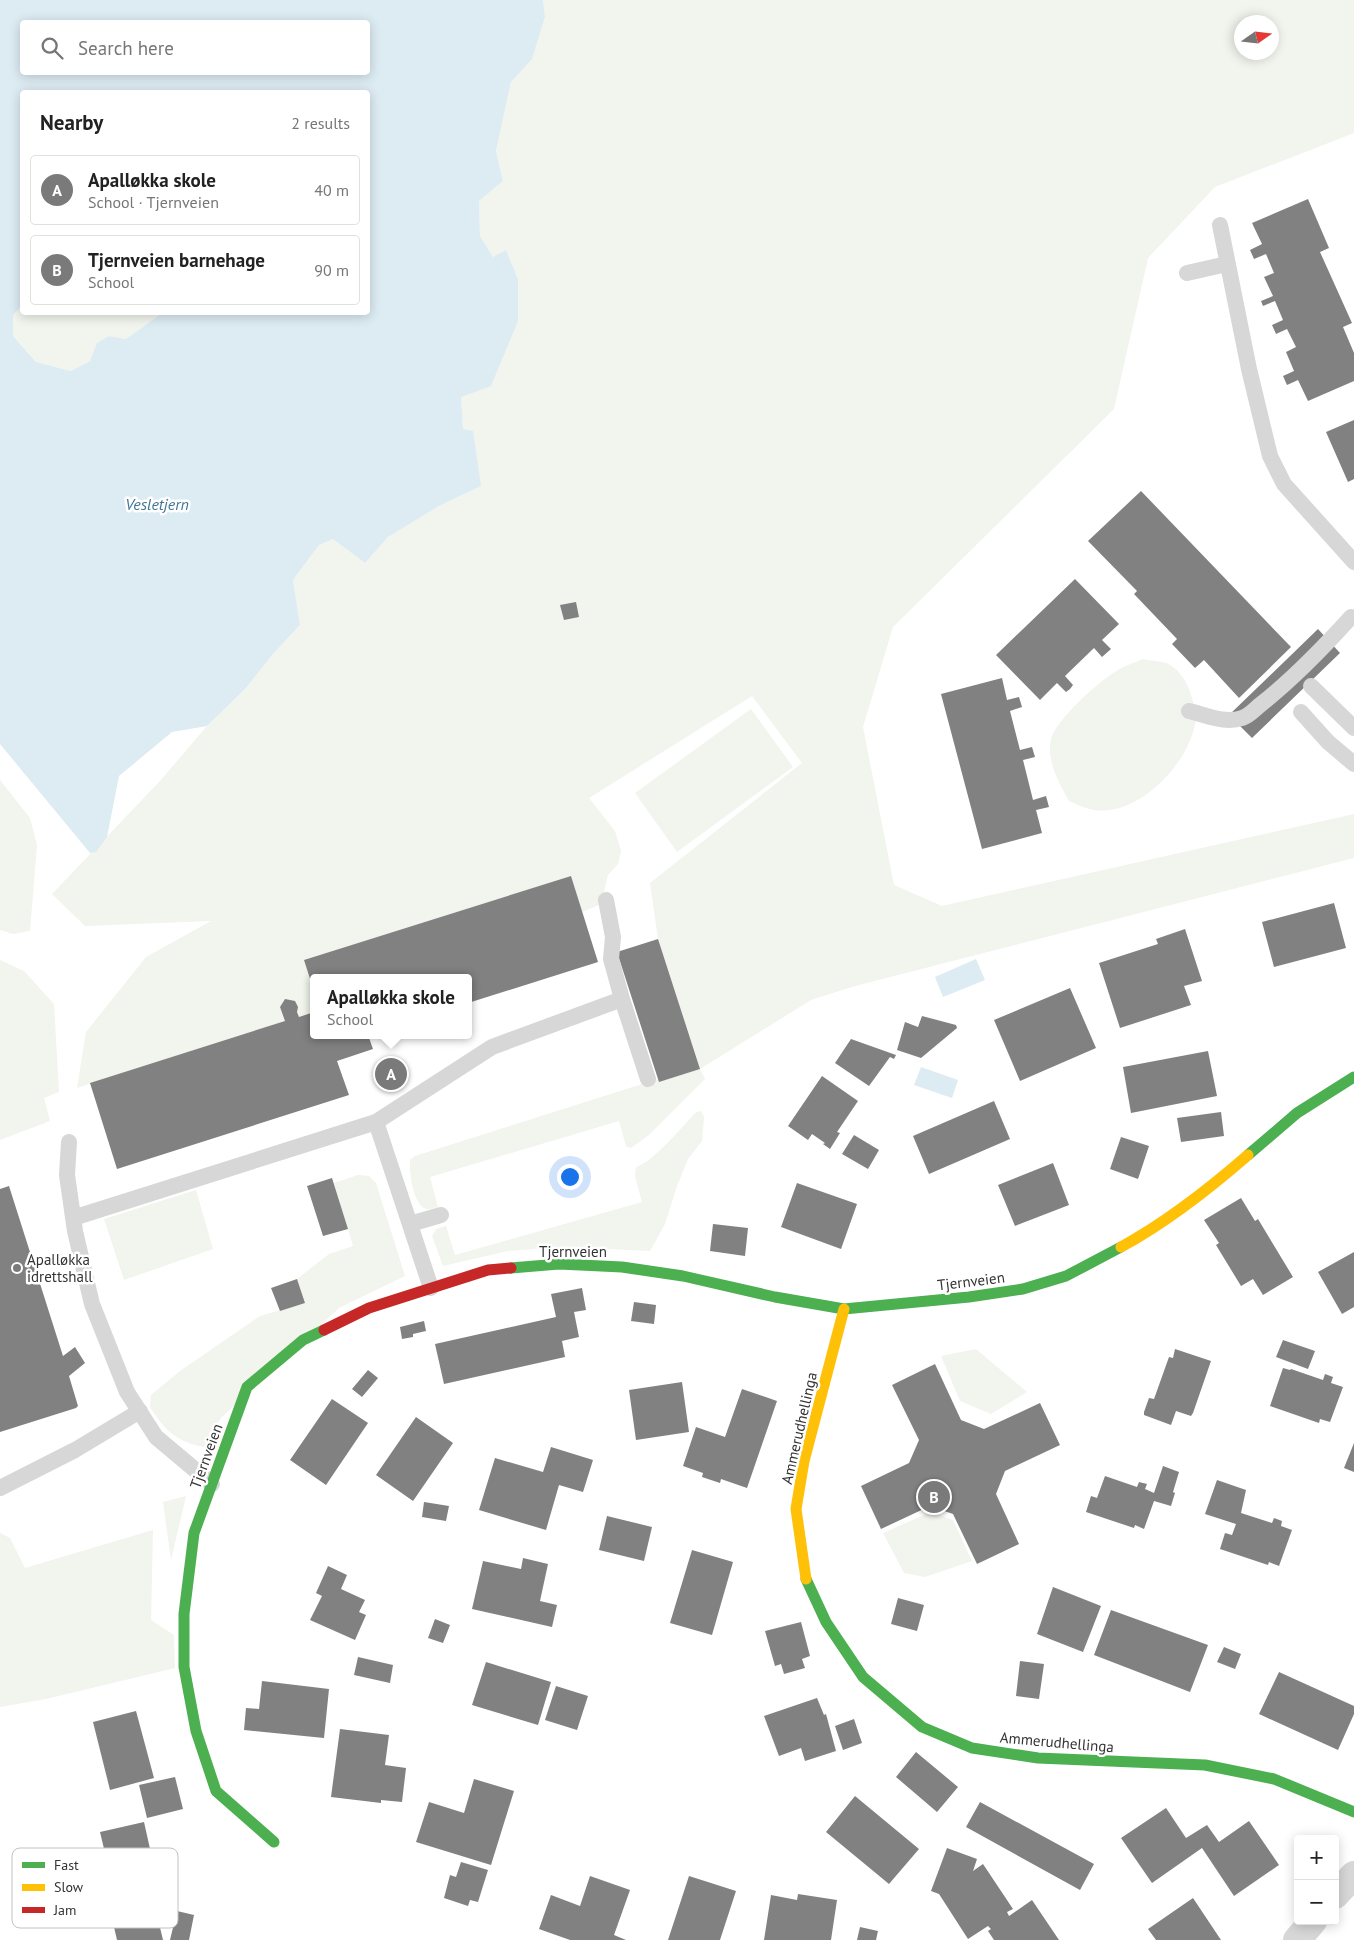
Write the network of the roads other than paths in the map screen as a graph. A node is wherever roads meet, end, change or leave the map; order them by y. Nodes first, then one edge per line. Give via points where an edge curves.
1 (1220, 225) dead end
2 (1227, 264) junction
3 (1187, 273) dead end
4 (1354, 562) edge
5 (1353, 617) edge
6 (1311, 686) dead end
7 (1190, 711) dead end
8 (1301, 712) dead end
9 (1354, 728) edge
10 (1354, 764) edge
11 (606, 900) dead end
12 (622, 999) junction
13 (1354, 1077) edge
14 (648, 1078) dead end
15 (376, 1122) junction
16 (69, 1142) dead end
17 (441, 1215) dead end
18 (73, 1218) junction
19 (410, 1224) junction
20 (432, 1288) junction
21 (844, 1309) junction
22 (140, 1411) junction
23 (212, 1484) junction
24 (0, 1488) edge
25 (1354, 1812) edge
26 (274, 1842) dead end
27 (1354, 1875) edge
28 (1339, 1891) edge
29 (1310, 1925) edge
30 (1297, 1940) edge

1 - 2 lane
2 - 3 lane
2 - 4 lane via 1270,456 1284,484
5 - 7 lane via 1274,695 1244,718 1221,719
6 - 9 lane
8 - 10 lane via 1328,742
11 - 12 lane via 613,937 611,959
12 - 14 lane
12 - 15 lane via 492,1047
13 - 21 street, Tjernveien via 1297,1113 1222,1178 1171,1216 1066,1276 1023,1289
15 - 18 lane
15 - 19 lane
16 - 18 lane via 67,1175
17 - 19 lane
18 - 22 lane via 92,1304 127,1392
19 - 20 lane
20 - 21 street, Tjernveien via 488,1270 568,1264 622,1267 683,1276
20 - 23 street, Tjernveien via 370,1308 304,1340 247,1387
21 - 25 street, Ammerudhellinga via 804,1461 796,1509 807,1583 826,1622 863,1677 922,1727 972,1748 1038,1758 1205,1765 1274,1779
22 - 23 lane via 156,1437
22 - 24 lane via 75,1450
23 - 26 street, Tjernveien via 194,1532 184,1614 184,1668 196,1731 216,1791
27 - 28 street
29 - 30 street

